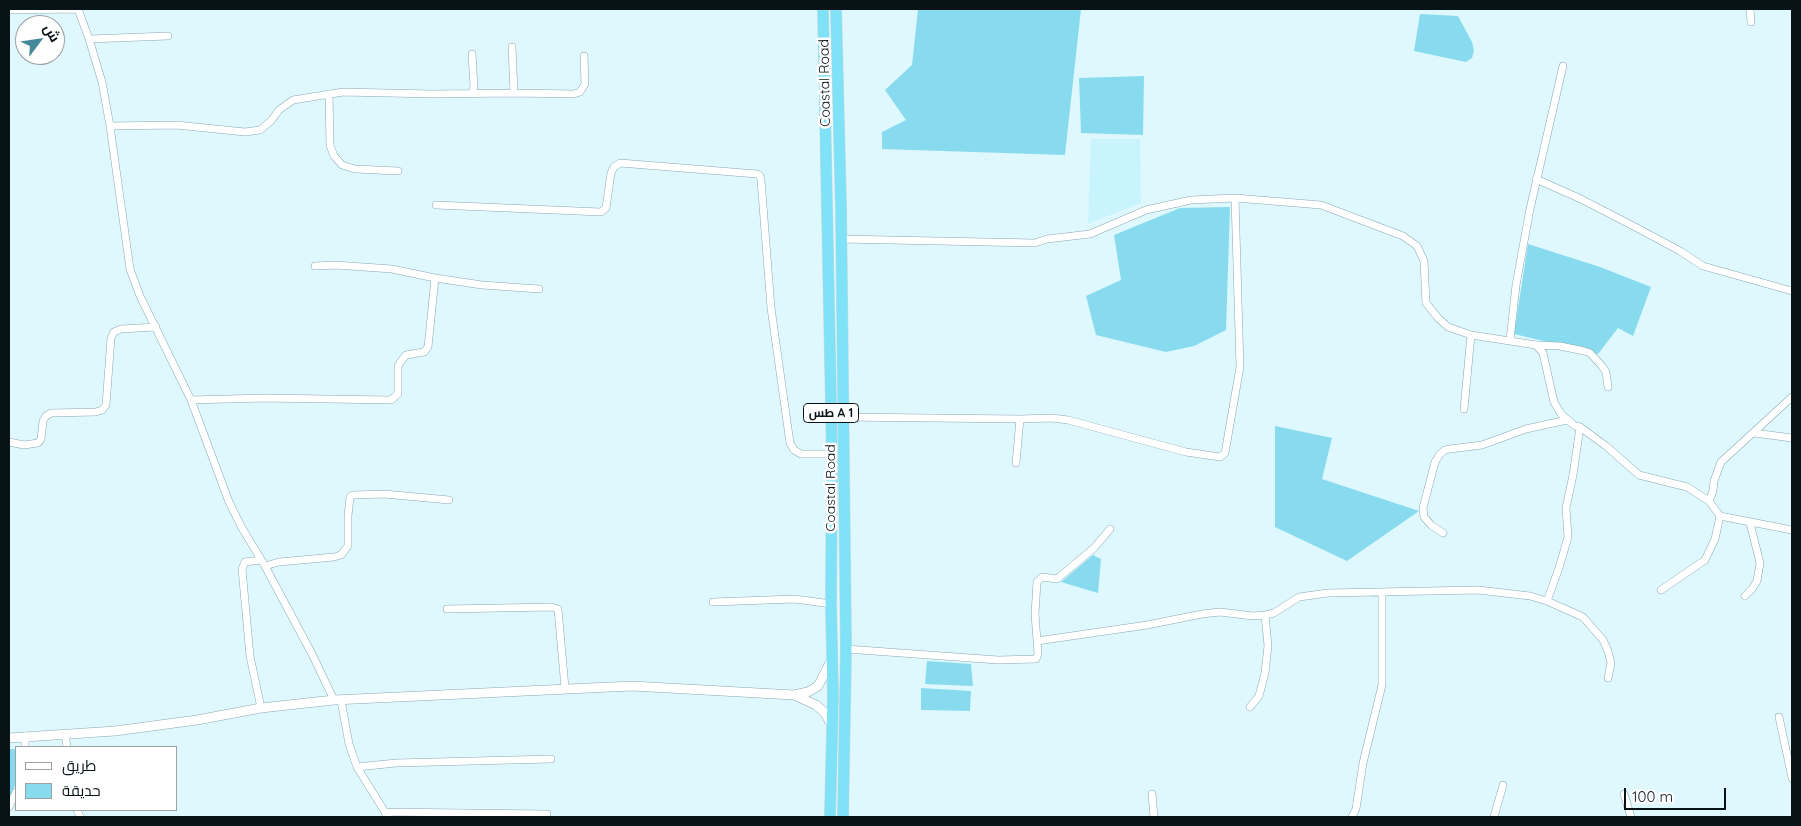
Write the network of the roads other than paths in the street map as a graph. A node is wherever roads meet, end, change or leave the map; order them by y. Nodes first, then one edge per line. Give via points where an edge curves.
1 (78, 9) edge
2 (823, 9) edge
3 (836, 9) edge
4 (1750, 9) edge
5 (9, 10) edge
6 (1751, 22) dead end
7 (168, 36) dead end
8 (90, 39) junction
9 (512, 48) dead end
10 (472, 54) dead end
11 (584, 56) dead end
12 (1563, 66) dead end
13 (472, 93) junction
14 (514, 93) junction
15 (329, 94) junction
16 (110, 126) junction
17 (398, 172) dead end
18 (1536, 179) junction
19 (1235, 198) junction
20 (436, 205) dead end
21 (841, 239) junction
22 (315, 266) dead end
23 (435, 278) junction
24 (539, 289) dead end
25 (1792, 291) edge
26 (156, 327) junction
27 (1471, 335) junction
28 (1510, 340) junction
29 (1536, 345) junction
30 (1608, 387) dead end
31 (1792, 396) edge
32 (191, 400) junction
33 (1464, 409) dead end
34 (842, 417) junction
35 (1020, 419) junction
36 (1567, 420) junction
37 (1580, 427) junction
38 (1754, 433) junction
39 (1792, 438) edge
40 (9, 442) edge
41 (832, 454) junction
42 (1016, 463) dead end
43 (449, 500) dead end
44 (1709, 501) junction
45 (1720, 516) junction
46 (1750, 523) junction
47 (1110, 529) dead end
48 (1792, 530) edge
49 (1443, 533) dead end
50 (263, 564) junction
51 (1661, 590) dead end
52 (1382, 592) junction
53 (1745, 596) dead end
54 (1547, 601) junction
55 (713, 602) dead end
56 (831, 604) junction
57 (447, 609) dead end
58 (1265, 615) junction
59 (1037, 641) junction
60 (846, 650) junction
61 (831, 660) junction
62 (1608, 678) dead end
63 (565, 688) junction
64 (794, 695) junction
65 (338, 700) junction
66 (1250, 707) dead end
67 (261, 708) junction
68 (1779, 717) dead end
69 (832, 725) junction
70 (65, 734) junction
71 (25, 736) junction
72 (9, 738) edge
73 (25, 746) edge
74 (67, 746) edge
75 (551, 759) dead end
76 (357, 767) junction
77 (1792, 778) edge
78 (1504, 785) dead end
79 (15, 794) edge
80 (1152, 794) dead end
81 (1624, 794) dead end
82 (9, 807) edge
83 (547, 814) dead end
84 (387, 815) edge
85 (830, 817) edge
86 (843, 817) edge
87 (1154, 817) edge
88 (1352, 817) edge
89 (1494, 817) edge
90 (1631, 817) edge

1 - 5 street
1 - 8 street
2 - 41 highway, Coastal Road / طس A 1
3 - 21 highway, Coastal Road / طس A 1
4 - 6 street
7 - 8 street
8 - 16 street
9 - 14 street
10 - 13 street
11 - 14 street via 585,84 580,92
12 - 18 street
13 - 14 street
13 - 15 street via 357,91
15 - 16 street via 293,100 260,130 245,132 176,125
15 - 17 street via 330,145 334,156 342,165 355,169
16 - 26 street via 130,269
18 - 25 street via 1641,230 1703,266
18 - 28 street via 1516,285
19 - 21 street via 1191,200 1146,210 1090,234 1035,243
19 - 27 street via 1321,205 1403,236 1418,246 1422,253 1425,295 1430,309 1448,327
19 - 35 street via 1240,367 1223,456 1186,452 1068,420
20 - 41 street via 601,212 606,208 611,173 620,163 757,174 761,180 771,308 790,443 801,454
21 - 34 highway, Coastal Road / طس A 1
22 - 23 street via 392,269
23 - 24 street
23 - 32 street via 428,347 424,352 406,355 400,361 398,394 391,400
26 - 32 street
26 - 40 street via 114,332 106,405 102,410 51,413 46,416 38,443
27 - 28 street
27 - 33 street
28 - 29 street
29 - 30 street via 1560,346 1590,354 1606,372
29 - 36 street via 1543,353 1554,402
31 - 38 street
32 - 50 street via 229,502
34 - 35 street
34 - 60 highway, Coastal Road / طس A 1
35 - 42 street
36 - 37 street
36 - 49 street via 1526,429 1482,445 1450,448 1440,454 1423,508 1424,517
37 - 44 street via 1639,475 1679,484
37 - 54 street via 1566,508 1568,537
38 - 39 street
38 - 44 street via 1722,462
41 - 56 highway, Coastal Road / طس A 1
43 - 50 street via 392,494 353,495 348,516 348,546 341,555
44 - 45 street
45 - 46 street
45 - 51 street via 1715,539 1705,560
46 - 48 street
46 - 53 street via 1760,563 1756,581
47 - 59 street via 1098,544 1057,579 1039,578 1035,596
50 - 65 street
50 - 67 street via 244,562 242,569 250,656
52 - 54 street via 1478,590 1516,593
52 - 58 street via 1313,594 1299,597
52 - 88 street via 1382,685
54 - 62 street via 1583,617 1597,632 1611,663
55 - 56 street via 795,599
56 - 61 highway, Coastal Road / طس A 1
57 - 63 street via 550,607 558,610
58 - 59 street via 1202,614
58 - 66 street via 1268,646 1265,673 1259,696
59 - 60 street via 1037,657 1032,659 998,660
60 - 86 highway, Coastal Road / طس A 1
61 - 64 street via 818,686
61 - 69 highway, Coastal Road / طس A 1
63 - 64 street via 632,686
63 - 65 street
64 - 69 street via 816,705
65 - 67 street
65 - 76 street
67 - 70 street via 198,720
68 - 77 street
69 - 85 highway, Coastal Road / طس A 1
70 - 71 street
70 - 74 street
71 - 72 street
71 - 73 street
75 - 76 street via 396,762
76 - 84 street
78 - 89 street
79 - 82 street
80 - 87 street
81 - 90 street
83 - 84 street

